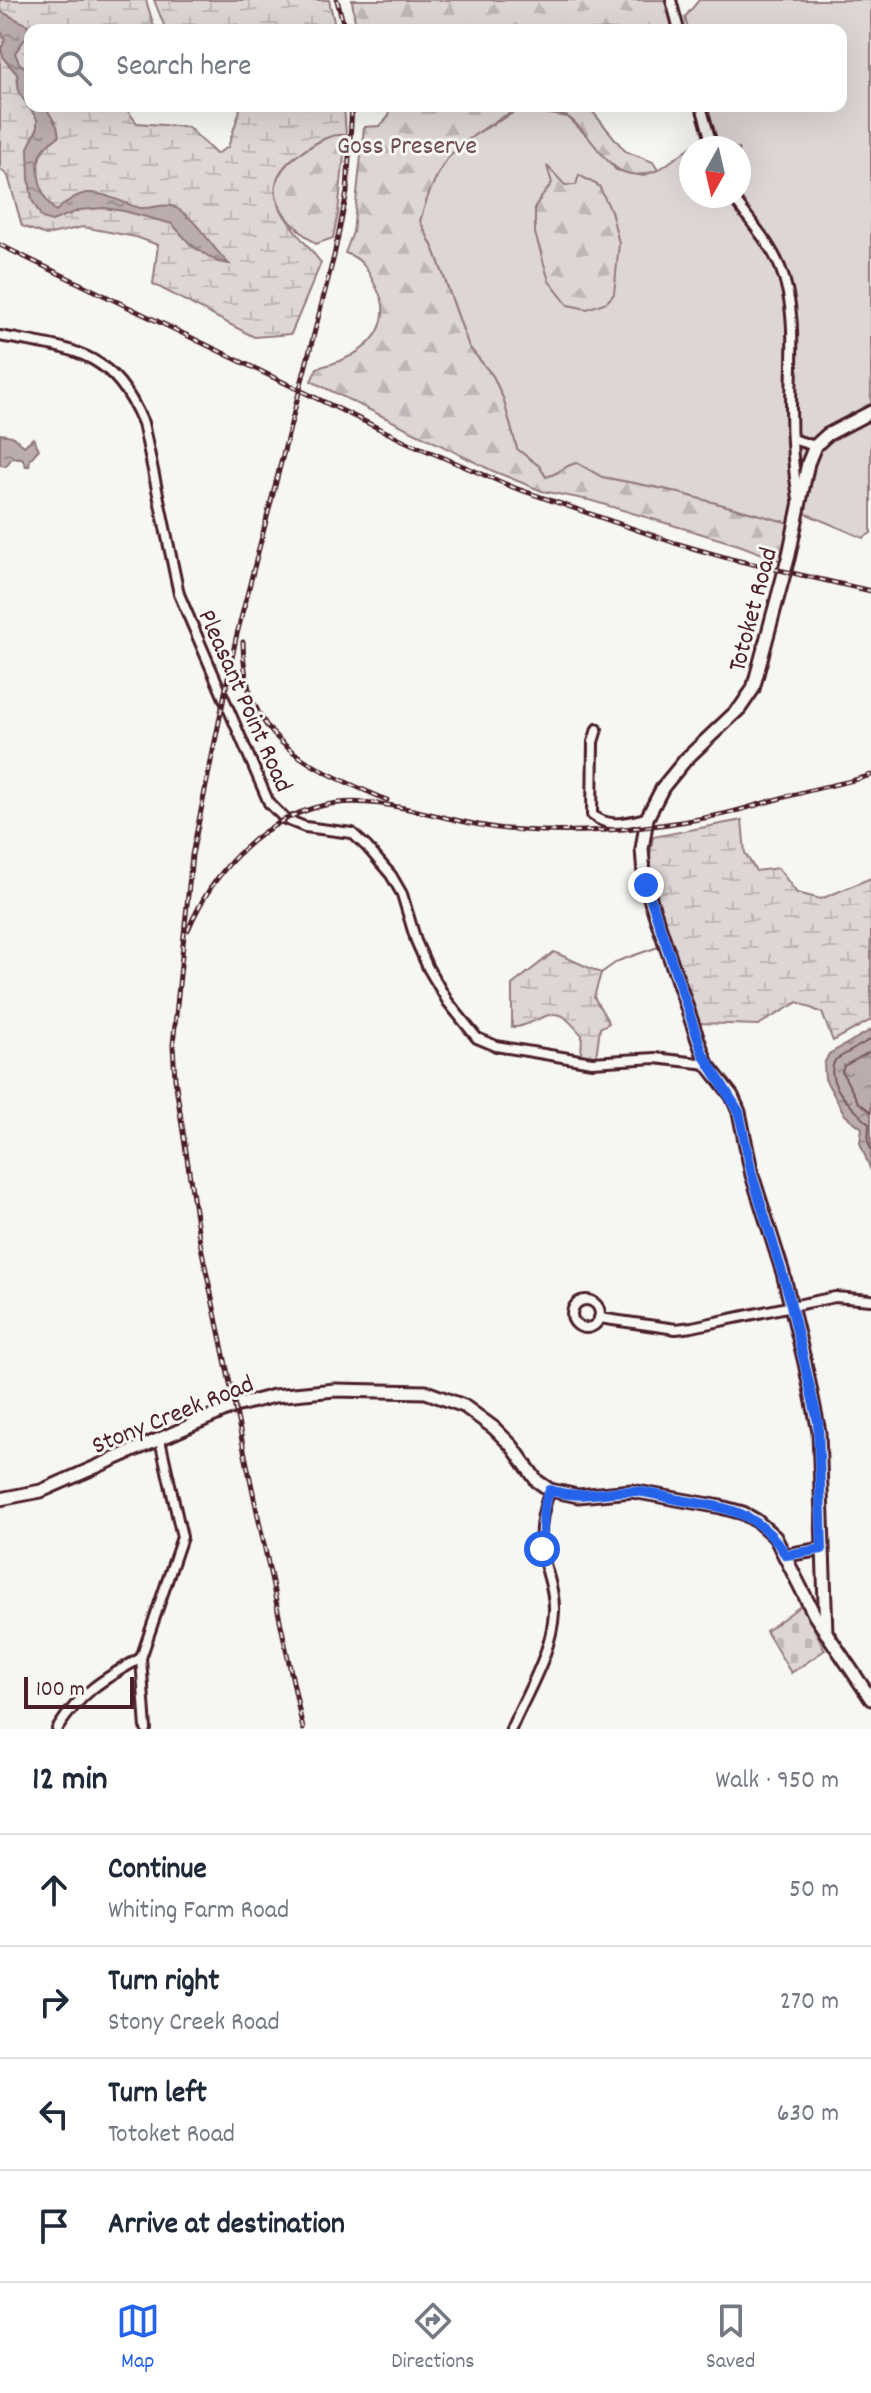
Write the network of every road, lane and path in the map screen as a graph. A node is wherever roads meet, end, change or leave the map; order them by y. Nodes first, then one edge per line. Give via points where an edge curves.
1 (671, 0) edge
2 (677, 24) edge
3 (703, 112) edge
4 (710, 136) edge
5 (740, 208) edge
6 (0, 336) edge
7 (871, 412) edge
8 (792, 439) junction
9 (815, 446) junction
10 (798, 504) junction
11 (597, 729) dead end
12 (647, 818) junction
13 (707, 1064) junction
14 (871, 1300) edge
15 (791, 1305) junction
16 (599, 1318) dead end
17 (160, 1440) junction
18 (550, 1490) junction
19 (0, 1499) edge
20 (822, 1549) junction
21 (786, 1555) junction
22 (826, 1633) junction
23 (141, 1658) junction
24 (871, 1699) edge
25 (57, 1729) edge
26 (146, 1729) edge
27 (511, 1729) edge

1 - 2 street
3 - 4 street
5 - 8 street, Totoket Road via 779,265 787,292
6 - 13 street, Pleasant Point Road via 69,348 97,360 119,379 143,423 179,594 269,803 285,819 352,833 367,847 402,894 428,968 477,1038 592,1062 655,1058
7 - 9 main road
8 - 9 street
8 - 10 street, Totoket Road
9 - 10 main road
10 - 12 main road, Totoket Road via 753,689 731,718 671,775
11 - 12 street via 592,815 617,825
12 - 13 main road, Totoket Road via 642,849 646,885
13 - 15 main road, Totoket Road via 739,1112
14 - 15 street via 835,1297
15 - 16 street via 676,1329
15 - 20 main road, Totoket Road via 818,1422
17 - 18 main road, Stony Creek Road via 235,1406 274,1396 335,1390 426,1392 464,1406 494,1428
17 - 19 main road, Stony Creek Road via 41,1491
17 - 23 street via 182,1537
18 - 21 main road via 578,1496 632,1491 743,1513 775,1537
18 - 27 street via 541,1536 553,1619 546,1649
20 - 21 main road
20 - 22 main road, Totoket Road
21 - 22 main road
22 - 24 main road
23 - 25 street via 98,1681
23 - 26 street

